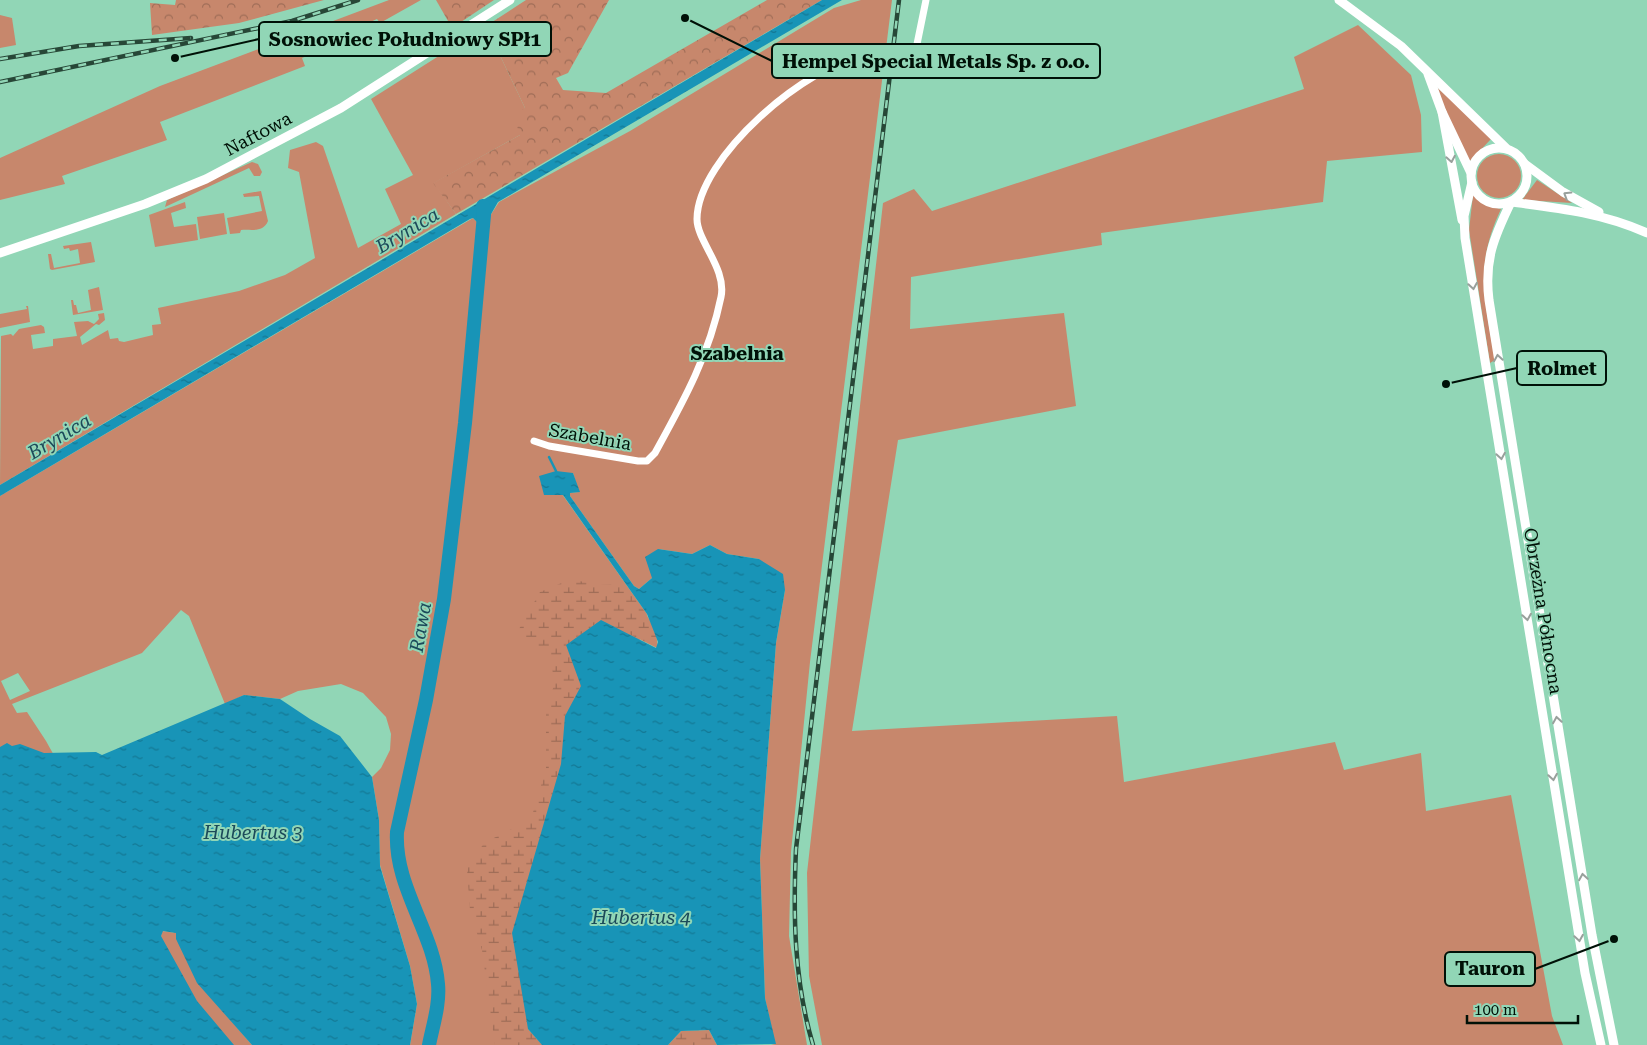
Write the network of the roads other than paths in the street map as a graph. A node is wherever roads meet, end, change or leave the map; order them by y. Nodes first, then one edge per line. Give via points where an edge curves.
1 (510, 0) edge
2 (926, 0) edge
3 (1340, 0) edge
4 (888, 58) dead end
5 (900, 60) dead end
6 (1427, 72) junction
7 (1442, 112) junction
8 (1506, 148) junction
9 (1525, 164) junction
10 (1471, 177) junction
11 (1511, 202) junction
12 (1610, 218) junction
13 (1647, 233) edge
14 (1465, 238) junction
15 (0, 253) edge
16 (1510, 424) junction
17 (1496, 426) junction
18 (534, 441) dead end
19 (1553, 696) junction
20 (1540, 698) junction
21 (1600, 1045) edge
22 (1614, 1045) edge

1 - 15 street, Naftowa via 341,108 222,171 145,204
2 - 5 street via 916,48 908,59
3 - 6 street via 1401,46
4 - 18 street, Szabelnia via 868,55 856,58 805,81 768,108 739,137 704,189 698,204 697,221 720,275 722,295 696,378 655,454 647,461 638,461
6 - 7 street
6 - 8 street
7 - 10 street
7 -> 14 street
8 - 9 street via 1515,152
8 - 10 street via 1483,153 1477,158
9 - 11 street via 1526,186
12 -> 9 street via 1563,192
10 - 11 street via 1477,193 1484,200
10 - 14 street, Obrzeżna Północna via 1464,216
11 - 12 street via 1573,209
16 -> 11 street, Obrzeżna Północna via 1487,278 1492,246
12 - 13 street
14 -> 17 street, Obrzeżna Północna
16 - 17 street
16 - 19 street, Obrzeżna Północna
17 -> 20 street, Obrzeżna Północna
19 - 20 street
22 -> 19 street, Obrzeżna Północna via 1603,1000
20 -> 21 street, Obrzeżna Północna via 1585,973

